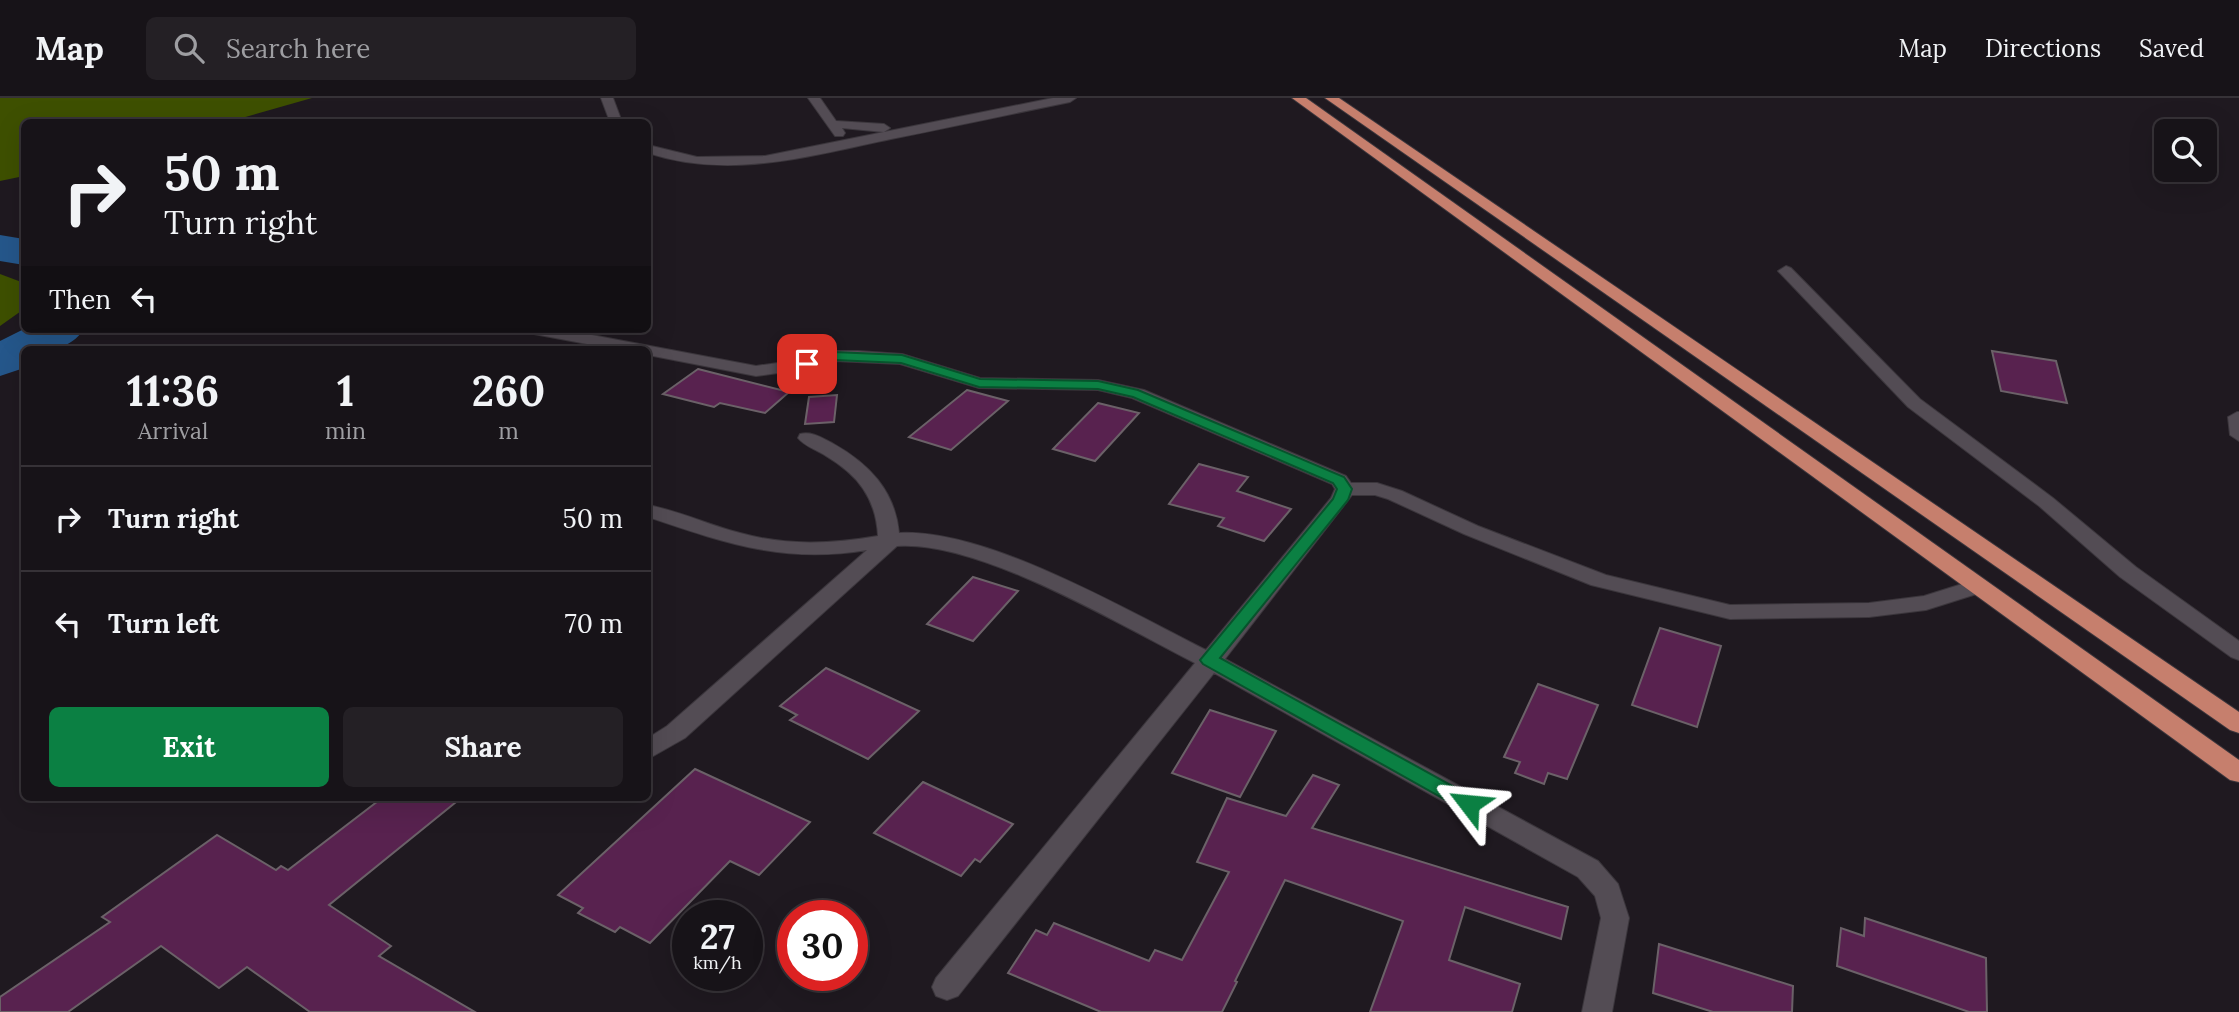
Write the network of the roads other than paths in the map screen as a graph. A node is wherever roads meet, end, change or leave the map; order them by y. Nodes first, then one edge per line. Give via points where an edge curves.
1 (607, 98) edge
2 (814, 98) edge
3 (1070, 98) edge
4 (1298, 98) edge
5 (1331, 98) edge
6 (615, 119) edge
7 (833, 124) junction
8 (911, 131) junction
9 (847, 143) junction
10 (651, 150) edge
11 (1786, 271) dead end
12 (556, 333) edge
13 (625, 346) edge
14 (651, 351) edge
15 (807, 438) dead end
16 (1345, 489) junction
17 (651, 512) edge
18 (890, 542) junction
19 (1978, 586) junction
20 (2239, 652) edge
21 (1209, 660) junction
22 (2239, 724) edge
23 (651, 748) edge
24 (2239, 773) edge
25 (947, 987) dead end
26 (1597, 1012) edge

1 - 6 street
2 - 7 street
3 - 8 street
4 - 19 highway
5 - 22 highway
7 - 8 street
7 - 9 street
8 - 9 street
9 - 10 street via 743,164 709,163
11 - 20 street via 1914,403 2046,502 2128,572
12 - 13 street
14 - 16 street via 756,370 858,356 902,359 979,383 1098,385 1169,407 1339,480
15 - 18 street via 858,470 881,495 890,517
16 - 19 street via 1368,488 1395,495 1599,580 1730,612 1868,610 1926,603
16 - 21 street
17 - 18 street via 778,549 822,550
18 - 21 street via 918,538 941,542 1027,570
18 - 23 street via 676,732
19 - 24 highway
21 - 25 street
21 - 26 street via 1588,869 1608,892 1615,919

